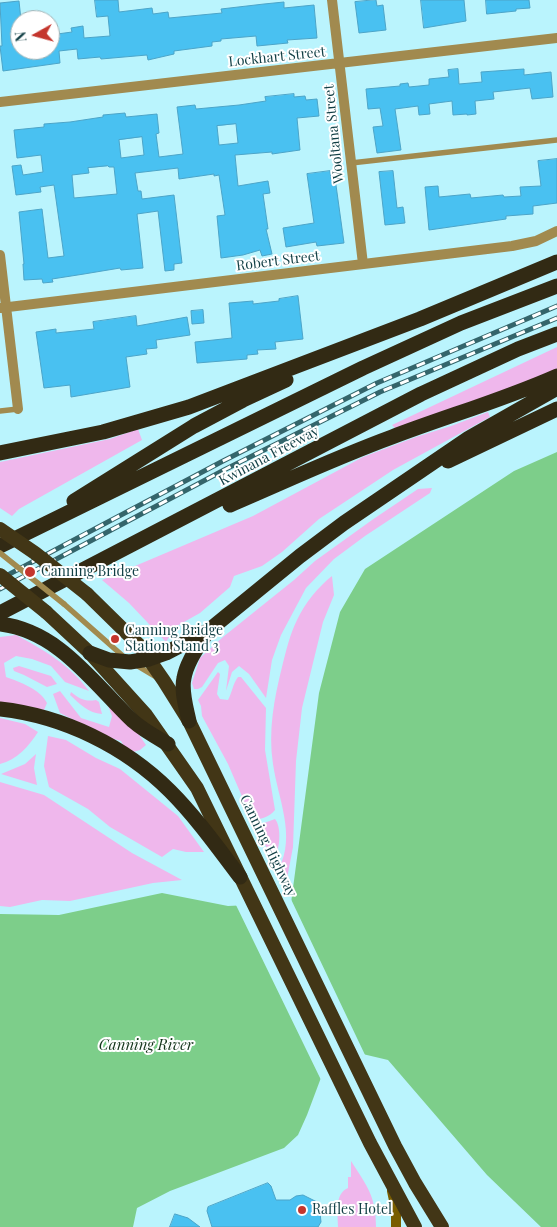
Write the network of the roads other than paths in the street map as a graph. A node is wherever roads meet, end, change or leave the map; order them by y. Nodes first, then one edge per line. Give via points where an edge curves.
1 (332, 0) edge
2 (557, 38) edge
3 (340, 64) junction
4 (0, 102) edge
5 (557, 140) edge
6 (351, 163) junction
7 (557, 231) edge
8 (0, 255) edge
9 (557, 262) edge
10 (362, 264) junction
11 (557, 286) edge
12 (3, 308) edge
13 (420, 318) junction
14 (557, 334) edge
15 (557, 376) edge
16 (557, 388) edge
17 (18, 409) joint
18 (557, 409) edge
19 (0, 411) edge
20 (0, 453) edge
21 (406, 481) junction
22 (2, 542) edge
23 (114, 555) junction
24 (0, 575) edge
25 (0, 613) edge
26 (0, 624) edge
27 (208, 631) junction
28 (90, 653) junction
29 (149, 659) junction
30 (130, 662) junction
31 (164, 681) junction
32 (0, 709) edge
33 (189, 720) junction
34 (168, 744) junction
35 (240, 877) junction
36 (391, 1184) junction
37 (432, 1220) edge
38 (396, 1227) edge
39 (415, 1227) edge
40 (442, 1227) edge

1 - 3 street, Wooltana Street
2 - 3 street, Lockhart Street
3 - 4 street, Lockhart Street
3 - 6 street, Wooltana Street
5 - 6 lane
6 - 10 street, Wooltana Street
7 - 10 street, Robert Street via 536,241 512,246
8 - 12 street
9 - 13 highway
10 - 12 street, Robert Street
11 - 22 highway via 461,323 363,368
12 - 17 street
13 - 20 highway via 189,407 103,432
13 - 22 highway via 194,426
14 - 23 highway, Kwinana Freeway via 421,394
15 - 23 highway via 352,452
16 - 21 highway via 469,438
17 - 19 lane
18 - 21 highway
21 - 27 highway via 300,556
22 - 29 highway, Canning Highway, bridge via 35,553 87,594
22 - 30 lane, bridge via 64,604
23 - 25 highway, Kwinana Freeway
24 - 28 highway, bridge
26 - 34 highway via 40,636 59,649 90,675 134,722
27 - 29 highway
27 - 33 highway via 184,676
28 - 30 highway via 109,660
28 - 34 highway
29 - 30 highway
29 - 31 highway, Canning Highway
30 - 31 lane
31 - 33 highway, Canning Highway
32 - 35 highway via 62,723 132,760 170,791
33 - 37 highway, Canning Highway
34 - 35 highway via 198,788
35 - 36 highway
36 - 38 main road
36 - 39 highway
37 - 40 highway, Canning Highway

